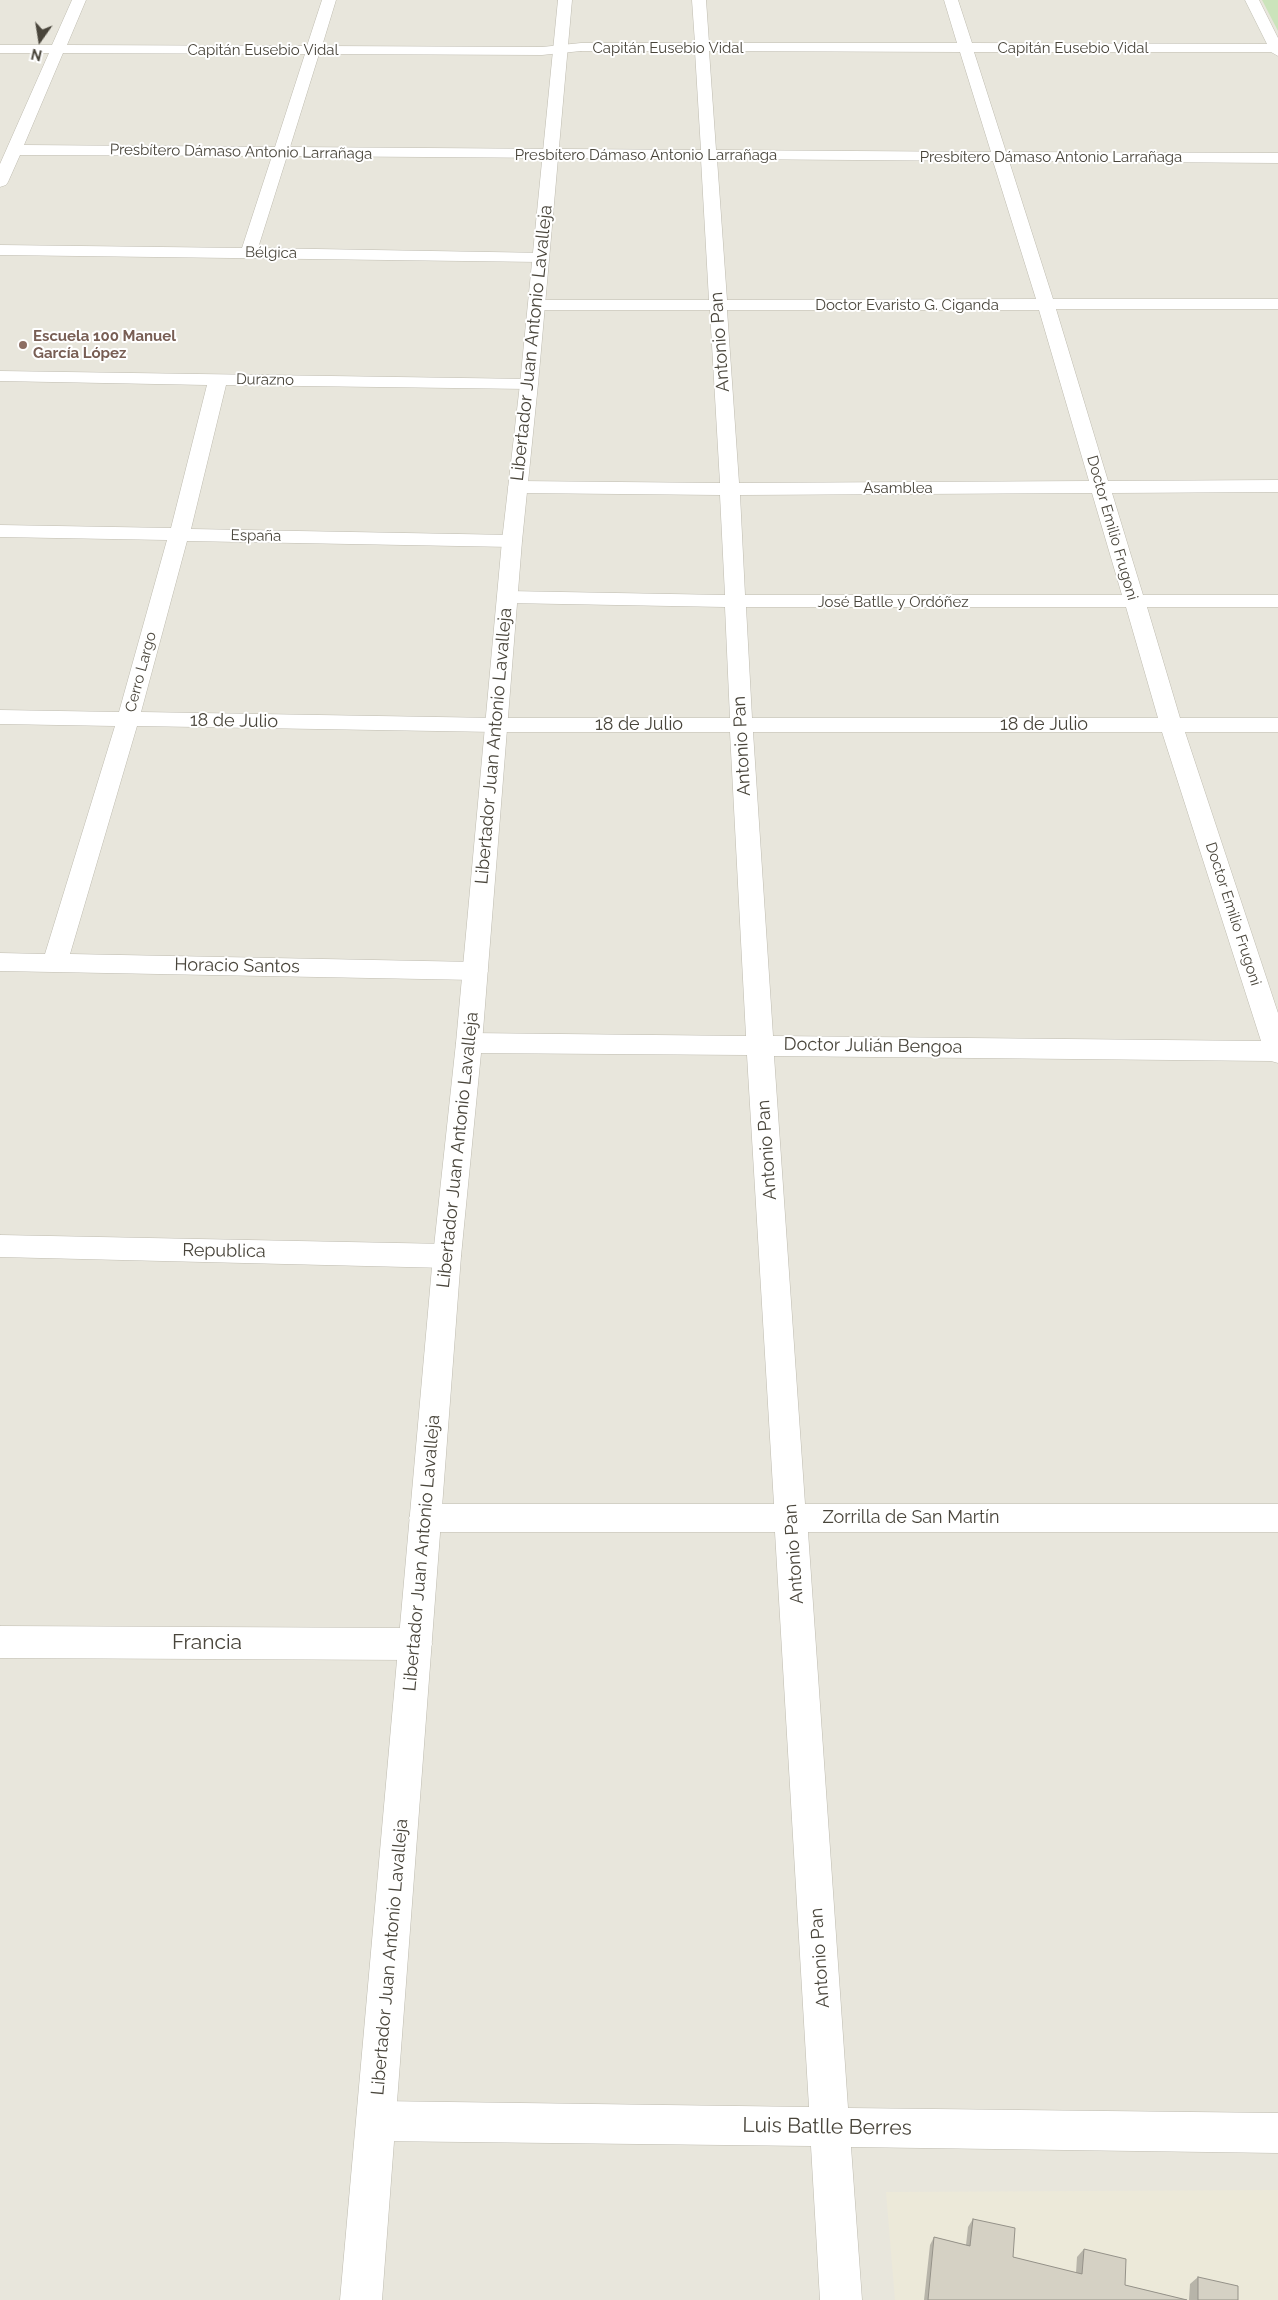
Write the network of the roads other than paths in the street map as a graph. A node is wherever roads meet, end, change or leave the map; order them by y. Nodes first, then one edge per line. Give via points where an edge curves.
1 (79, 0) edge
2 (329, 0) edge
3 (566, 0) edge
4 (699, 0) edge
5 (951, 0) edge
6 (1252, 0) edge
7 (703, 48) junction
8 (965, 48) junction
9 (0, 49) edge
10 (58, 49) junction
11 (560, 49) junction
12 (1277, 49) edge
13 (314, 50) junction
14 (14, 150) junction
15 (281, 152) junction
16 (550, 154) junction
17 (708, 155) junction
18 (999, 157) junction
19 (1278, 158) edge
20 (0, 182) edge
21 (0, 250) edge
22 (249, 252) junction
23 (541, 257) junction
24 (1046, 304) junction
25 (1278, 304) edge
26 (536, 305) junction
27 (718, 306) junction
28 (0, 376) edge
29 (218, 379) junction
30 (529, 384) junction
31 (1278, 486) edge
32 (518, 487) junction
33 (1100, 487) junction
34 (730, 489) junction
35 (0, 531) edge
36 (179, 535) junction
37 (512, 541) junction
38 (507, 597) junction
39 (736, 601) junction
40 (1278, 601) edge
41 (1134, 602) junction
42 (0, 717) edge
43 (128, 719) junction
44 (496, 725) junction
45 (740, 725) junction
46 (1171, 725) junction
47 (1278, 725) edge
48 (0, 962) edge
49 (55, 963) junction
50 (475, 971) junction
51 (469, 1043) junction
52 (760, 1045) junction
53 (1278, 1052) edge
54 (0, 1246) edge
55 (447, 1256) junction
56 (424, 1518) junction
57 (791, 1518) junction
58 (1278, 1518) edge
59 (0, 1642) edge
60 (415, 1644) junction
61 (376, 2121) junction
62 (831, 2127) junction
63 (1278, 2133) edge
64 (361, 2300) edge
65 (841, 2300) edge

1 - 10 street
2 - 13 street
3 - 11 street, Libertador Juan Antonio Lavalleja
4 - 7 street, Antonio Pan
5 - 8 street, Doctor Emilio Frugoni
6 - 12 street
7 - 8 street, Capitán Eusebio Vidal
7 - 11 street, Capitán Eusebio Vidal
7 - 17 street, Antonio Pan
8 - 12 street, Capitán Eusebio Vidal
8 - 18 street, Doctor Emilio Frugoni
9 - 10 street, Capitán Eusebio Vidal
10 - 13 street, Capitán Eusebio Vidal
10 - 14 street
11 - 13 street, Capitán Eusebio Vidal
11 - 16 street, Libertador Juan Antonio Lavalleja
13 - 15 street
14 - 15 street, Presbítero Dámaso Antonio Larrañaga
14 - 20 street
15 - 16 street, Presbítero Dámaso Antonio Larrañaga
15 - 22 street
16 - 17 street, Presbítero Dámaso Antonio Larrañaga
16 - 23 street, Libertador Juan Antonio Lavalleja
17 - 18 street, Presbítero Dámaso Antonio Larrañaga
17 - 27 street, Antonio Pan
18 - 19 street, Presbítero Dámaso Antonio Larrañaga
18 - 24 street, Doctor Emilio Frugoni
21 - 22 street, Bélgica
22 - 23 street, Bélgica
23 - 26 street, Libertador Juan Antonio Lavalleja
24 - 25 street, Doctor Evaristo G. Ciganda
24 - 27 street, Doctor Evaristo G. Ciganda
24 - 33 street, Doctor Emilio Frugoni
26 - 27 street, Doctor Evaristo G. Ciganda
26 - 30 street, Libertador Juan Antonio Lavalleja
27 - 34 street, Antonio Pan
28 - 29 street, Durazno
29 - 30 street, Durazno
29 - 36 street, Cerro Largo
30 - 32 street, Libertador Juan Antonio Lavalleja
31 - 33 street, Asamblea
32 - 34 street, Asamblea
32 - 37 street, Libertador Juan Antonio Lavalleja
33 - 34 street, Asamblea
33 - 41 street, Doctor Emilio Frugoni
34 - 39 street, Antonio Pan
35 - 36 street, España
36 - 37 street, España
36 - 43 street, Cerro Largo
37 - 38 street, Libertador Juan Antonio Lavalleja
38 - 39 street, José Batlle y Ordóñez
38 - 44 street, Libertador Juan Antonio Lavalleja
39 - 41 street, José Batlle y Ordóñez
39 - 45 street, Antonio Pan
40 - 41 street, José Batlle y Ordóñez
41 - 46 street, Doctor Emilio Frugoni
42 - 43 street, 18 de Julio
43 - 44 street, 18 de Julio
43 - 49 street, Cerro Largo
44 - 45 street, 18 de Julio
44 - 50 street, Libertador Juan Antonio Lavalleja
45 - 46 street, 18 de Julio
45 - 52 street, Antonio Pan
46 - 47 street, 18 de Julio
46 - 53 street, Doctor Emilio Frugoni
48 - 49 street, Horacio Santos
49 - 50 street, Horacio Santos
50 - 51 street, Libertador Juan Antonio Lavalleja
51 - 52 street, Doctor Julián Bengoa
51 - 55 street, Libertador Juan Antonio Lavalleja
52 - 53 street, Doctor Julián Bengoa
52 - 57 street, Antonio Pan
54 - 55 street, Republica
55 - 56 street, Libertador Juan Antonio Lavalleja
56 - 57 street, Zorrilla de San Martín
56 - 60 street, Libertador Juan Antonio Lavalleja
57 - 58 street, Zorrilla de San Martín
57 - 62 street, Antonio Pan
59 - 60 street, Francia
60 - 61 street, Libertador Juan Antonio Lavalleja
61 - 62 street, Luis Batlle Berres
61 - 64 street, Libertador Juan Antonio Lavalleja
62 - 63 street, Luis Batlle Berres
62 - 65 street, Antonio Pan

